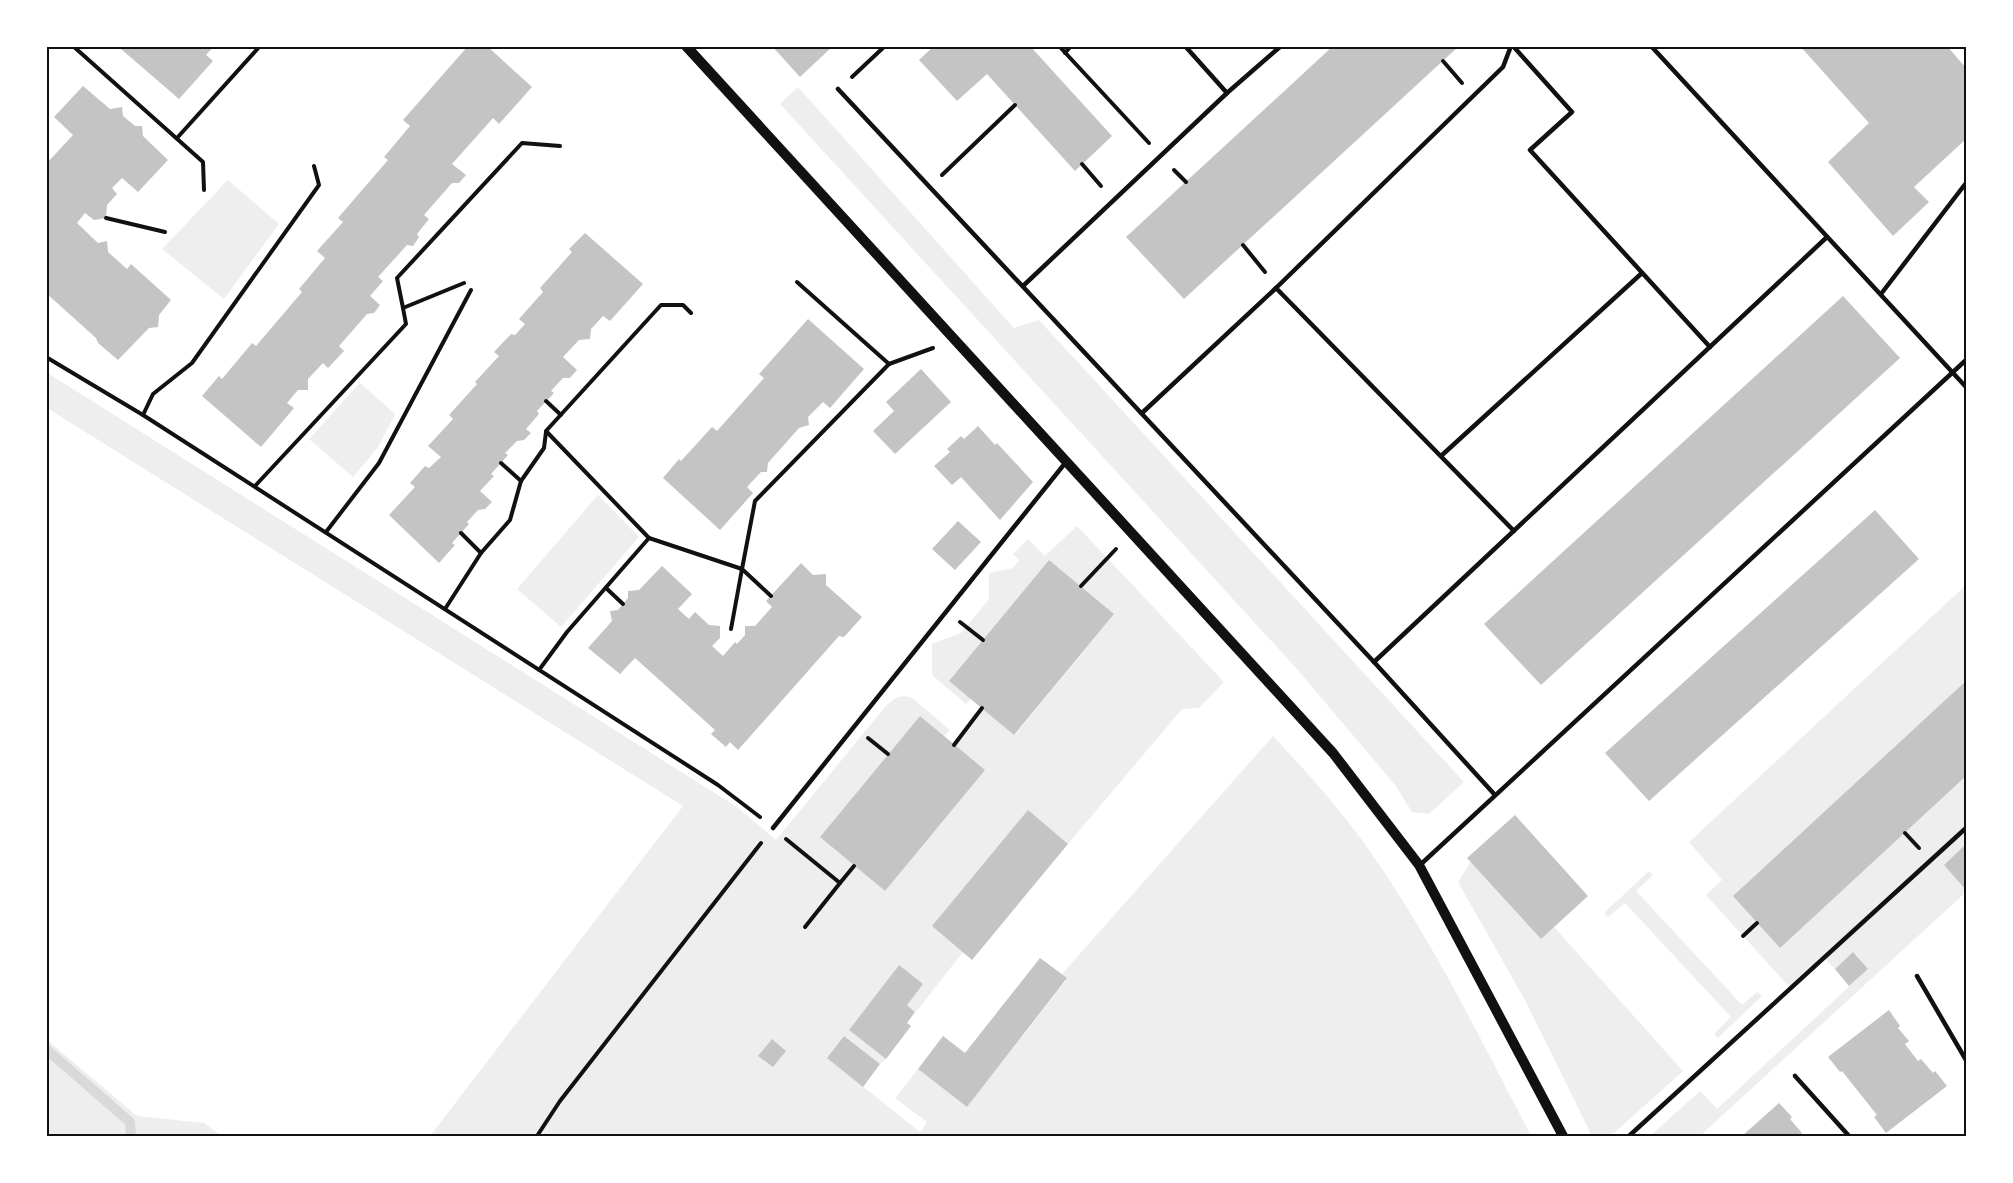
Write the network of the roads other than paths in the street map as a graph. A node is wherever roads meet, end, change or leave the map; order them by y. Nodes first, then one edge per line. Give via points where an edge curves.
1 (686, 46) edge
2 (1185, 46) edge
3 (1281, 46) edge
4 (1512, 46) edge
5 (1651, 46) edge
6 (838, 89) road end
7 (1227, 93) junction
8 (1966, 183) edge
9 (1827, 237) junction
10 (1642, 273) junction
11 (1023, 286) junction
12 (1276, 288) junction
13 (1881, 294) junction
14 (1710, 347) junction
15 (1966, 360) edge
16 (1952, 373) junction
17 (1966, 387) edge
18 (1142, 413) junction
19 (1441, 456) junction
20 (1066, 462) junction
21 (1514, 531) junction
22 (1374, 662) junction
23 (1495, 795) junction
24 (773, 828) road end
25 (1966, 828) edge
26 (1419, 865) junction
27 (1917, 976) dead end
28 (1966, 1060) edge
29 (1795, 1076) dead end
30 (1563, 1137) edge
31 (1629, 1137) edge
32 (1849, 1137) edge

1 - 20 street
2 - 7 lane
3 - 7 lane
4 - 10 lane via 1572,112 1530,150
4 - 12 lane via 1503,67
5 - 9 lane
6 - 11 lane
7 - 11 lane
8 - 13 lane
9 - 13 lane
9 - 14 lane
10 - 14 lane
10 - 19 lane
11 - 18 lane
12 - 18 lane
12 - 19 lane
13 - 16 lane
14 - 21 lane
15 - 16 lane
16 - 17 lane
16 - 23 lane
18 - 22 lane
19 - 21 lane
20 - 24 lane
20 - 26 street via 1333,753
21 - 22 lane
22 - 23 lane
23 - 26 lane
25 - 31 lane
26 - 30 street
27 - 28 lane
29 - 32 lane

